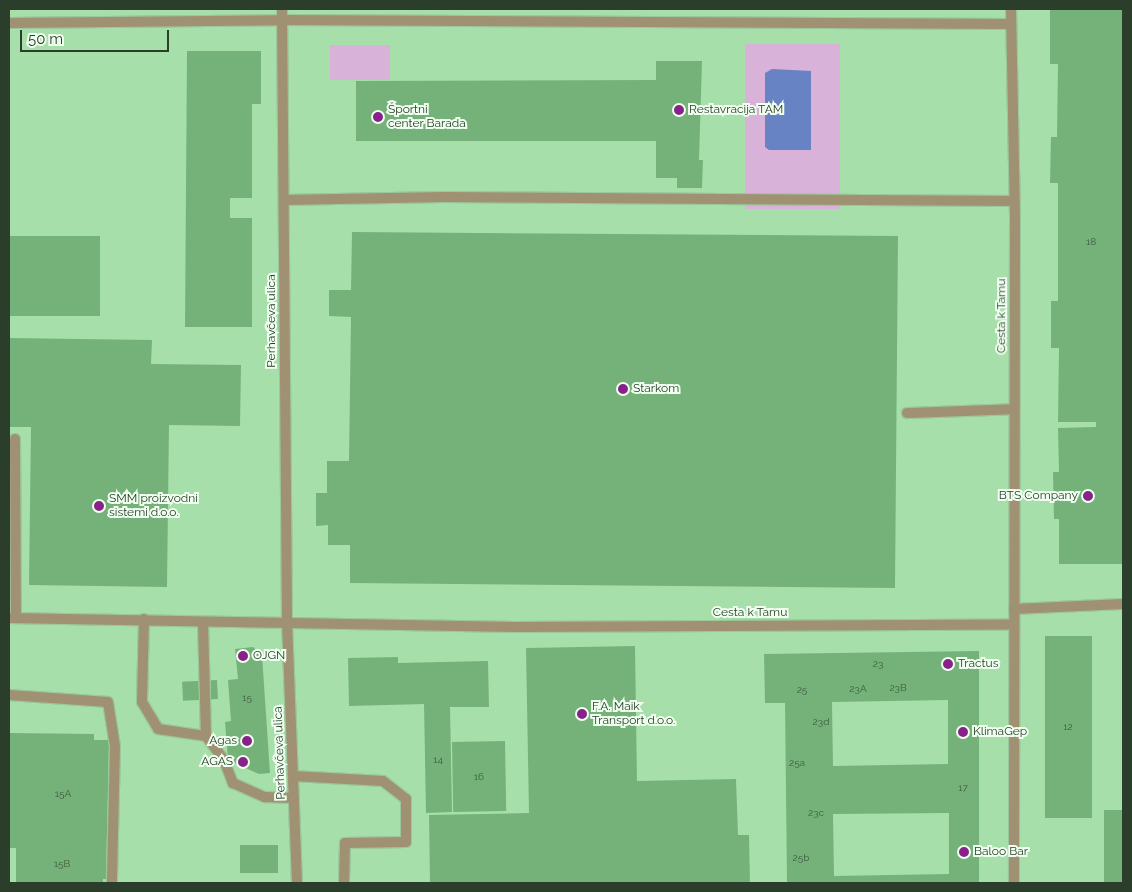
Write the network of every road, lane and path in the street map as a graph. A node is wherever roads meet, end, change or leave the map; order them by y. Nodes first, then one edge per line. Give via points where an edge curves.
1 (282, 9) edge
2 (1011, 9) edge
3 (282, 20) junction
4 (9, 23) edge
5 (1011, 24) junction
6 (284, 200) junction
7 (1014, 201) junction
8 (1014, 409) junction
9 (907, 413) dead end
10 (15, 439) dead end
11 (1123, 604) edge
12 (1014, 609) junction
13 (12, 618) edge
14 (144, 619) junction
15 (203, 622) junction
16 (287, 622) junction
17 (1014, 624) junction
18 (9, 695) edge
19 (206, 736) junction
20 (293, 776) junction
21 (294, 798) junction
22 (112, 883) edge
23 (297, 883) edge
24 (344, 883) edge
25 (1014, 883) edge

1 - 3 street, Perhavčeva ulica
2 - 5 street, Cesta k Tamu
3 - 4 street
3 - 5 street
3 - 6 street, Perhavčeva ulica
5 - 7 street, Cesta k Tamu
6 - 7 street via 444,197
6 - 16 street, Perhavčeva ulica
7 - 8 street, Cesta k Tamu
8 - 9 street
8 - 12 street, Cesta k Tamu
10 - 13 street
11 - 12 street
12 - 17 street, Cesta k Tamu
13 - 14 street
14 - 15 street
14 - 19 street via 142,702 158,729
15 - 16 street
15 - 19 street
16 - 17 street, Cesta k Tamu via 516,627
16 - 20 street, Perhavčeva ulica
17 - 25 street, Cesta k Tamu
18 - 22 street via 108,702 115,746
19 - 21 street via 224,760 233,784 265,797
20 - 21 street, Perhavčeva ulica
20 - 24 street via 383,781 406,799 406,842 345,843
21 - 23 street, Perhavčeva ulica

